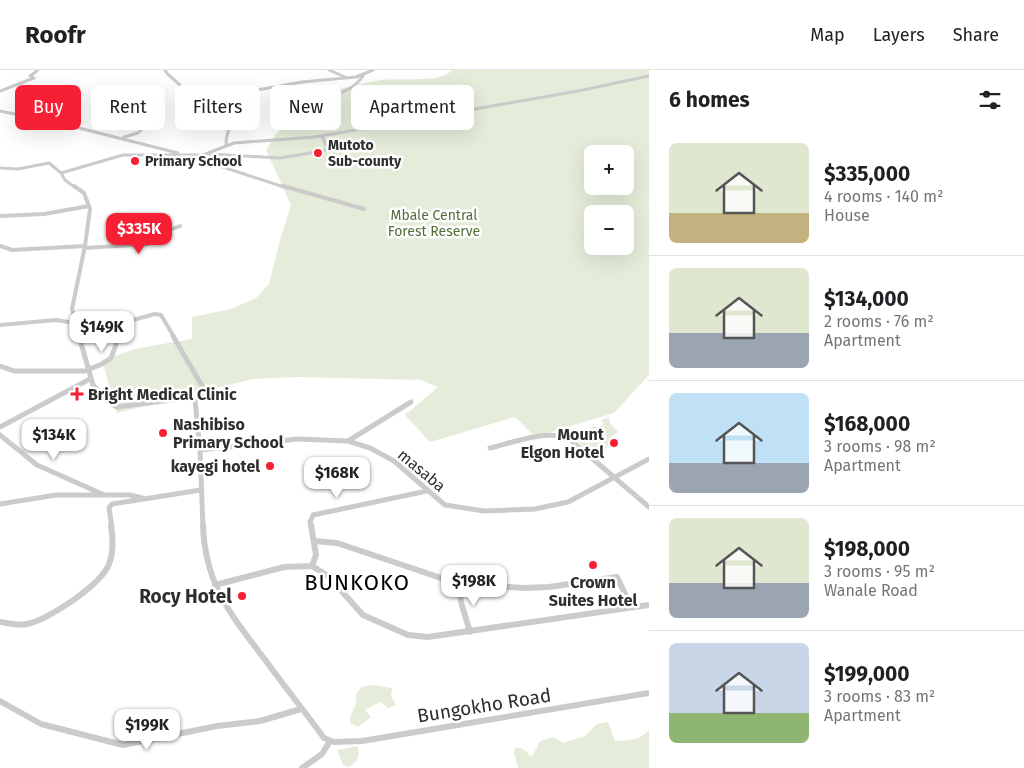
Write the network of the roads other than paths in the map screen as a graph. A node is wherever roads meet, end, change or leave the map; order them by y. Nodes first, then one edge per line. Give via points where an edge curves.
1 (38, 70) edge
2 (165, 70) edge
3 (329, 70) edge
4 (372, 70) edge
5 (363, 76) junction
6 (649, 76) edge
7 (346, 78) junction
8 (181, 85) edge
9 (288, 85) edge
10 (0, 91) edge
11 (341, 92) edge
12 (0, 111) edge
13 (141, 130) edge
14 (228, 130) edge
15 (322, 136) junction
16 (122, 138) junction
17 (226, 145) junction
18 (207, 154) junction
19 (187, 156) junction
20 (0, 168) edge
21 (61, 173) junction
22 (89, 206) junction
23 (364, 209) dead end
24 (0, 216) edge
25 (180, 226) dead end
26 (0, 246) edge
27 (85, 247) junction
28 (75, 323) junction
29 (0, 325) edge
30 (78, 335) junction
31 (118, 339) dead end
32 (0, 366) edge
33 (88, 370) junction
34 (90, 380) junction
35 (196, 400) junction
36 (411, 402) dead end
37 (0, 427) edge
38 (0, 436) edge
39 (348, 441) junction
40 (490, 448) dead end
41 (200, 450) junction
42 (649, 459) edge
43 (616, 478) junction
44 (201, 490) junction
45 (427, 491) junction
46 (105, 496) junction
47 (145, 498) junction
48 (0, 504) edge
49 (649, 506) edge
50 (314, 541) junction
51 (312, 566) junction
52 (459, 584) junction
53 (215, 585) junction
54 (649, 605) edge
55 (634, 607) junction
56 (0, 622) edge
57 (470, 632) junction
58 (649, 693) edge
59 (0, 701) edge
60 (301, 709) junction
61 (327, 740) junction
62 (302, 768) edge

1 - 10 street via 30,76 34,78
2 - 8 street
3 - 7 street
4 - 5 street
5 - 7 street
5 - 11 street via 354,87
6 - 15 street
7 - 9 street
12 - 16 street
13 - 16 street
14 - 17 street
15 - 17 street
15 - 18 street via 328,150 304,156
16 - 19 street
17 - 18 street
18 - 19 street
19 - 21 street via 123,155
19 - 23 street
20 - 21 street via 48,163
21 - 22 street via 84,193
22 - 24 street via 44,214
22 - 27 street
25 - 27 street via 151,237 149,244
26 - 27 street via 16,250
27 - 28 street via 72,306
28 - 29 street via 56,320
28 - 30 street
30 - 33 street
30 - 35 street via 161,315 205,391
31 - 33 street via 111,358
32 - 33 street via 7,371 63,373
33 - 34 street
34 - 35 street via 103,398 117,407
34 - 37 street
35 - 41 street
36 - 39 street
38 - 46 street via 37,464
39 - 41 street, masaba via 312,438
39 - 45 street, masaba via 394,460
40 - 43 street via 550,434 561,435
41 - 44 street
42 - 43 street, masaba
43 - 45 street, masaba via 577,498 536,509 500,511 451,507
43 - 49 street
44 - 47 street
44 - 53 street via 204,553
45 - 50 street via 313,515 310,522
46 - 47 street
46 - 48 street via 51,495
47 - 56 street via 117,501 109,508 113,526 110,563 101,577 32,623
50 - 51 street via 316,555
50 - 52 street via 337,543
51 - 53 street via 284,567
51 - 57 street via 328,576 359,613 408,635 428,637
52 - 55 street via 549,587 617,577
52 - 57 street
53 - 60 street via 226,608
54 - 55 street
55 - 57 street
58 - 61 street, Bungokho Road via 398,736 341,743
59 - 60 street via 41,724 123,745 260,720
60 - 61 street
61 - 62 street via 322,754

